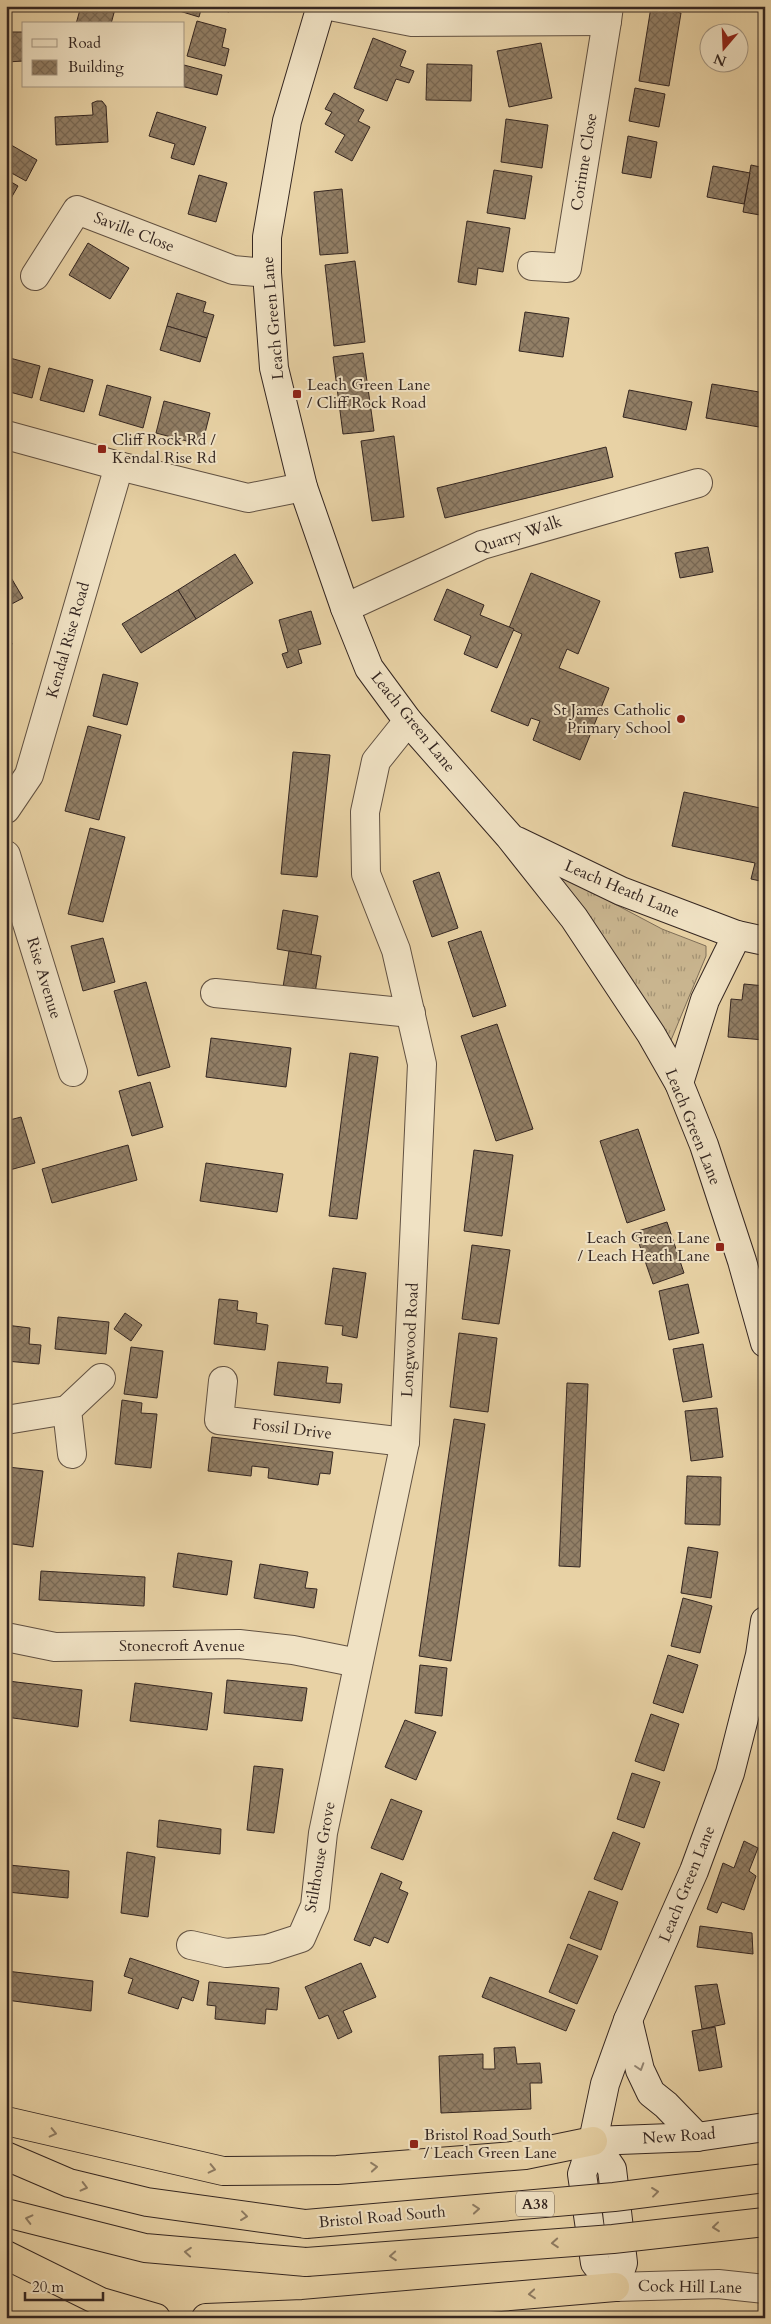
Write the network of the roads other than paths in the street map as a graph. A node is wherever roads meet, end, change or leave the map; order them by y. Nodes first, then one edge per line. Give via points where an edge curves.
1 (321, 6) edge
2 (330, 6) edge
3 (608, 14) edge
4 (532, 266) dead end
5 (267, 273) junction
6 (35, 276) dead end
7 (6, 435) edge
8 (119, 466) junction
9 (698, 483) dead end
10 (303, 487) junction
11 (345, 608) junction
12 (408, 721) junction
13 (6, 809) edge
14 (509, 836) junction
15 (6, 855) edge
16 (737, 935) junction
17 (765, 941) edge
18 (215, 994) dead end
19 (411, 1013) junction
20 (73, 1072) dead end
21 (679, 1083) junction
22 (765, 1343) edge
23 (101, 1378) dead end
24 (223, 1380) dead end
25 (67, 1410) junction
26 (6, 1420) edge
27 (405, 1442) junction
28 (72, 1454) dead end
29 (765, 1621) edge
30 (6, 1637) edge
31 (762, 1656) edge
32 (358, 1663) junction
33 (191, 1945) dead end
34 (628, 2020) junction
35 (6, 2121) edge
36 (765, 2127) edge
37 (697, 2137) junction
38 (593, 2141) junction
39 (6, 2156) edge
40 (765, 2178) edge
41 (6, 2213) edge
42 (765, 2222) edge
43 (6, 2255) edge
44 (615, 2287) junction
45 (765, 2289) edge
46 (100, 2310) edge
47 (156, 2318) edge
48 (206, 2318) edge

1 - 5 street, Leach Green Lane via 287,121 267,237
2 - 3 street, Corinne Close via 412,22
3 - 4 street, Corinne Close via 567,268
5 - 6 street, Saville Close via 233,270 77,210
5 - 10 street, Leach Green Lane via 274,368
7 - 8 street
8 - 10 street via 248,498
8 - 13 street, Kendal Rise Road via 29,775
9 - 11 street, Quarry Walk via 482,545
10 - 11 street, Leach Green Lane
11 - 12 street, Leach Green Lane via 369,668
12 - 14 street, Leach Green Lane
12 - 19 street, Longwood Road via 376,761 365,812 366,874 396,950
14 - 16 street, Leach Heath Lane via 621,891
14 - 21 street, Leach Green Lane via 574,918 651,1034
15 - 20 street, Rise Avenue
16 - 17 street, Leach Heath Lane
16 - 21 street via 705,1000
18 - 19 street
19 - 27 street, Longwood Road via 422,1064
21 - 22 street, Leach Green Lane via 704,1145
23 - 25 street
24 - 27 street, Fossil Drive via 219,1420
25 - 26 street
25 - 28 street
27 - 32 street, Longwood Road
29 - 31 street, Leach Green Lane
30 - 32 street, Stonecroft Avenue via 55,1647 239,1644 293,1650
31 - 34 street, Leach Green Lane via 730,1773 694,1871
32 - 33 street, Stilthouse Grove via 323,1833 315,1906 301,1938 267,1949 226,1953
34 -> 37 street via 640,2070 651,2093
34 - 38 street, Leach Green Lane via 605,2084
35 -> 38 highway via 223,2171 337,2170 525,2155
36 - 37 street, New Road
37 - 38 street, New Road
38 - 44 street via 612,2168 623,2263
39 -> 40 highway, Bristol Road South / A38, bridge via 69,2183 147,2202 306,2224 614,2197
42 -> 41 highway, bridge via 613,2239 306,2262 145,2248
43 - 46 highway
44 - 45 street, Cock Hill Lane via 718,2284
44 -> 48 highway via 303,2314
46 - 47 highway

